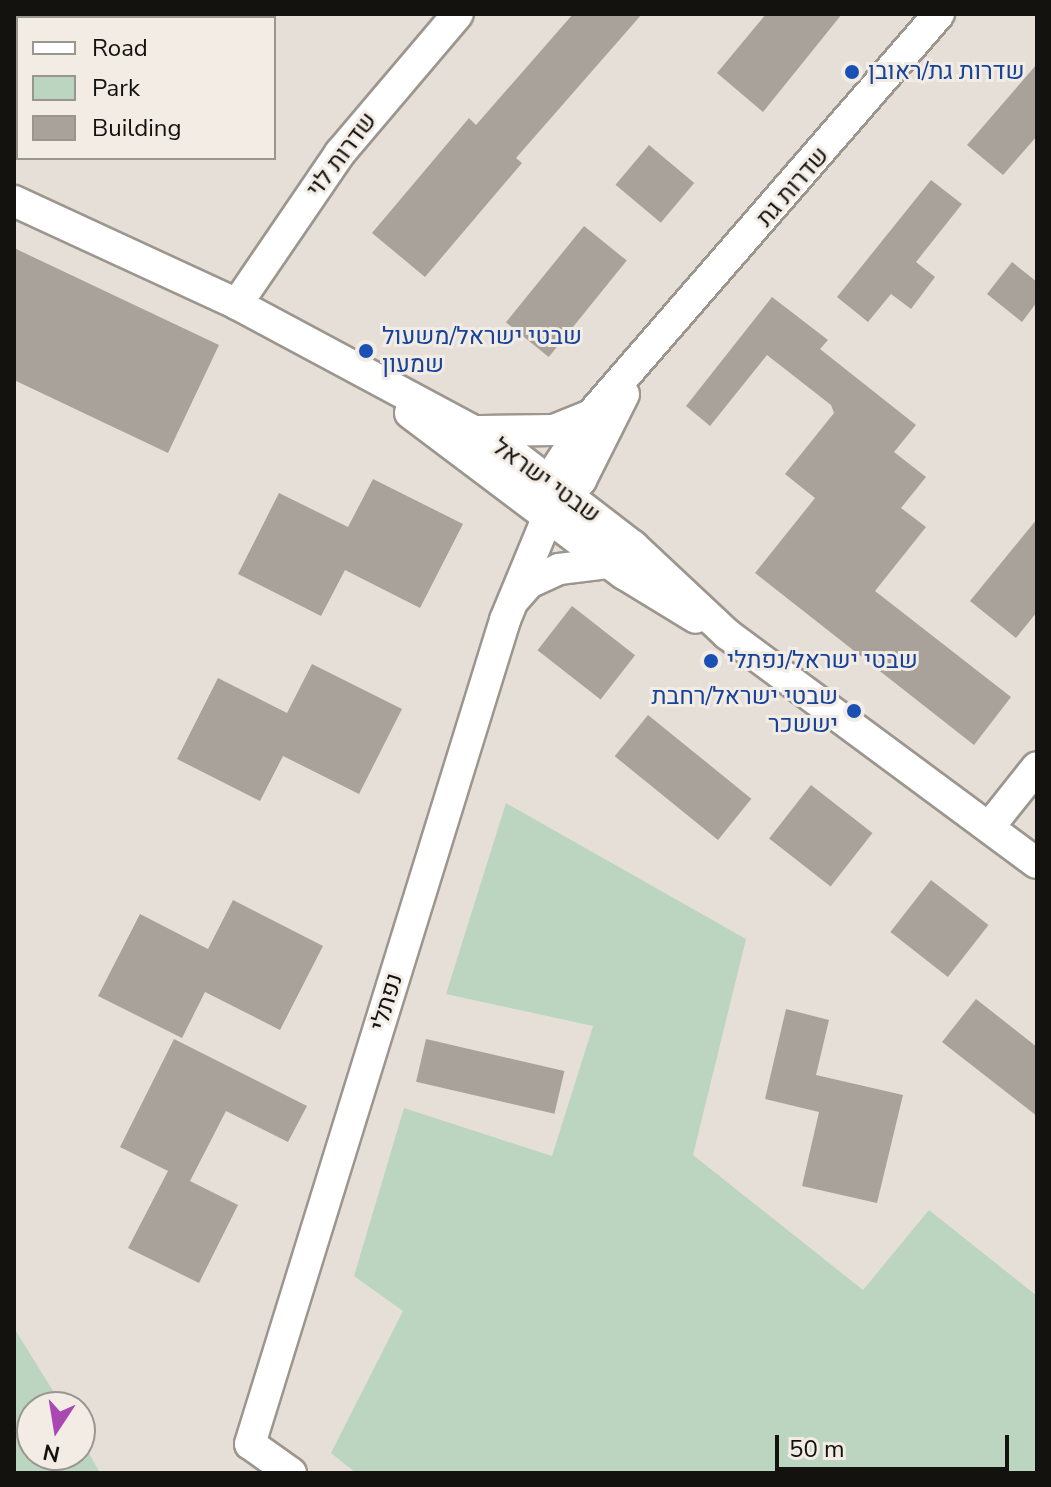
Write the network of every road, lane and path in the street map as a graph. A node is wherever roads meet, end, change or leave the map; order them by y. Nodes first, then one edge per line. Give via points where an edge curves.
1 (458, 14) edge
2 (939, 14) edge
3 (14, 201) edge
4 (237, 304) junction
5 (644, 357) junction
6 (342, 360) junction
7 (591, 415) junction
8 (472, 429) junction
9 (560, 488) junction
10 (548, 516) junction
11 (608, 563) junction
12 (511, 604) junction
13 (727, 634) junction
14 (1037, 767) edge
15 (990, 826) junction
16 (1037, 863) edge
17 (291, 1473) edge

1 - 4 street, שדרות לוי via 340,153
2 - 5 street, שדרות גת
3 - 4 street, שבטי ישראל
4 - 6 street, שבטי ישראל
5 - 7 street, שדרות גת
5 - 9 street, שדרות גת
6 - 8 street, שבטי ישראל
6 - 10 street, שבטי ישראל
7 - 8 street via 554,430
7 - 9 street, שדרות גת
8 - 9 street, שבטי ישראל
9 - 10 street, שדרות גת
9 - 13 street, שבטי ישראל via 672,579
10 - 11 street, שבטי ישראל
10 - 12 street, נפתלי
11 - 12 street via 550,572 529,583
11 - 13 street, שבטי ישראל
12 - 17 street, נפתלי via 250,1444
13 - 15 street, שבטי ישראל
14 - 15 street
15 - 16 street, שבטי ישראל

